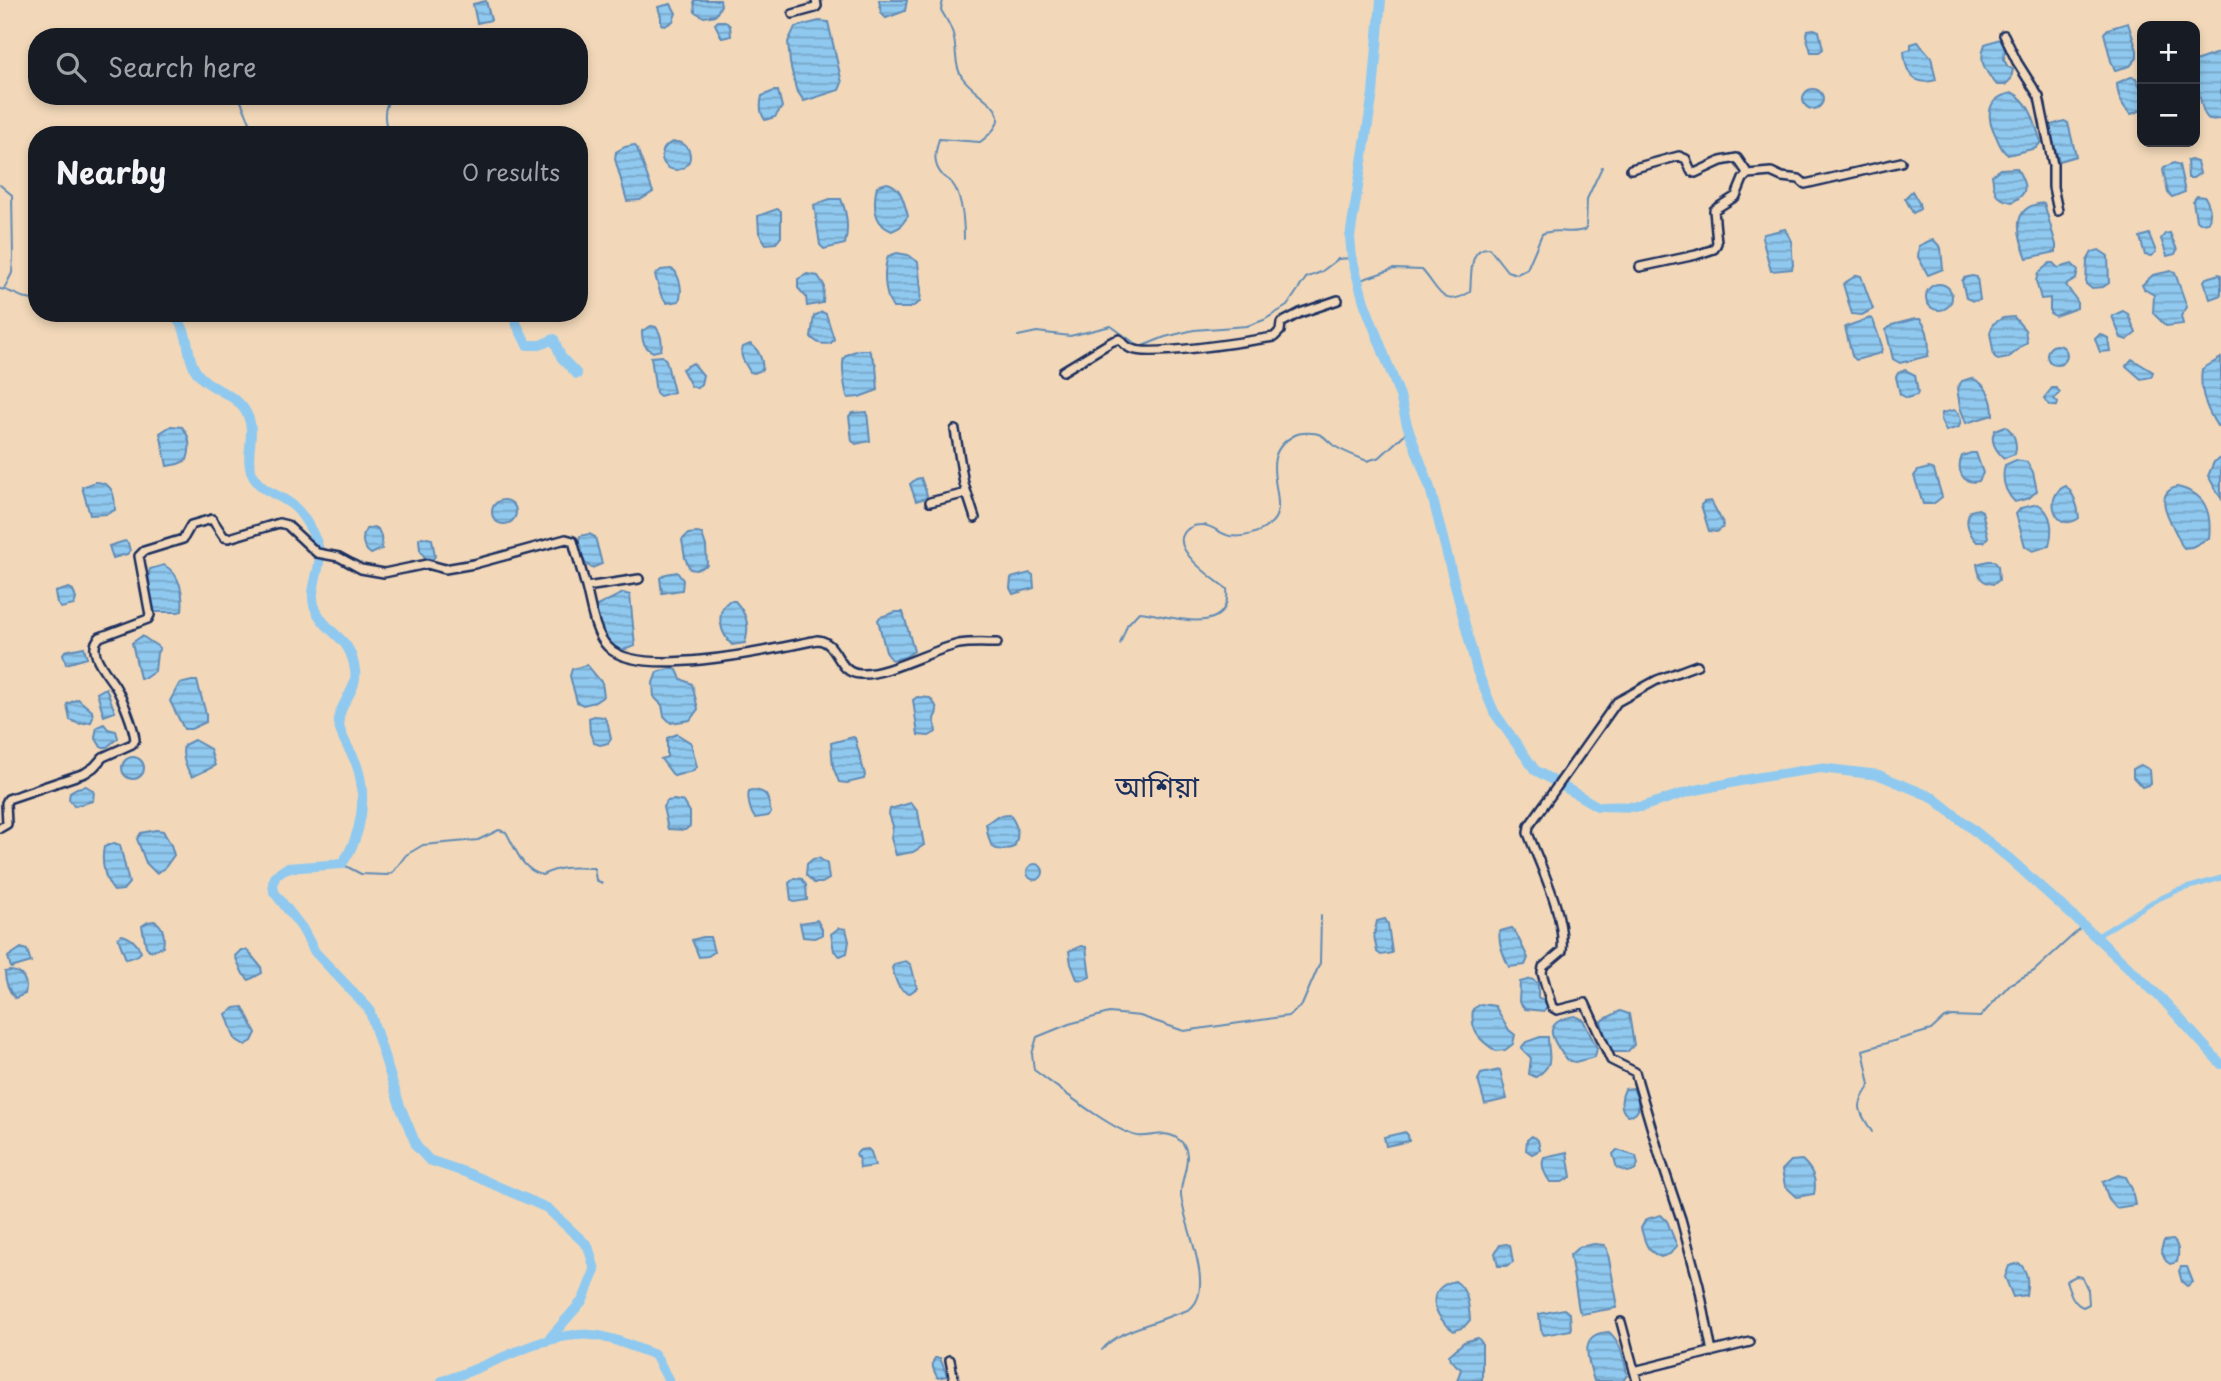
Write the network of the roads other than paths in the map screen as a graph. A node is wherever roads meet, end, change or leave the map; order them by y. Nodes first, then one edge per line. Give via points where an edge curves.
1 (816, 0) edge
2 (793, 14) dead end
3 (2004, 35) dead end
4 (1901, 162) dead end
5 (1631, 169) dead end
6 (1748, 174) junction
7 (2058, 211) dead end
8 (1640, 267) dead end
9 (1338, 300) dead end
10 (1063, 371) dead end
11 (955, 430) dead end
12 (967, 493) junction
13 (930, 502) dead end
14 (975, 518) dead end
15 (639, 579) dead end
16 (586, 587) junction
17 (997, 643) dead end
18 (1696, 666) dead end
19 (0, 828) edge
20 (1621, 1322) dead end
21 (1750, 1342) dead end
22 (1712, 1352) junction
23 (950, 1360) dead end
24 (1634, 1371) junction
25 (954, 1381) edge
26 (1637, 1381) edge

1 - 2 street via 815,8
3 - 7 street via 2039,97
4 - 6 street via 1805,184 1771,172
5 - 6 street via 1679,156 1695,173 1737,158
6 - 8 street via 1736,196 1714,210 1714,249
9 - 10 street via 1281,323 1274,337 1150,351 1132,350 1119,339
11 - 12 street
12 - 13 street
12 - 14 street
15 - 16 street
16 - 17 street via 608,648 653,663 705,661 824,640 843,668 860,674 961,644
16 - 19 street via 578,551 573,541 566,539 445,569 427,564 384,573 317,552 279,523 229,538 210,519 191,525 183,539 139,555 148,619 95,641 103,671 116,688 135,740 85,773 8,799 7,824
18 - 22 street via 1617,702 1528,833 1563,937 1562,951 1542,973 1552,1007 1557,1010 1585,1003 1611,1060 1635,1072 1681,1219
20 - 24 street
21 - 22 street
22 - 24 street
23 - 25 street
24 - 26 street

